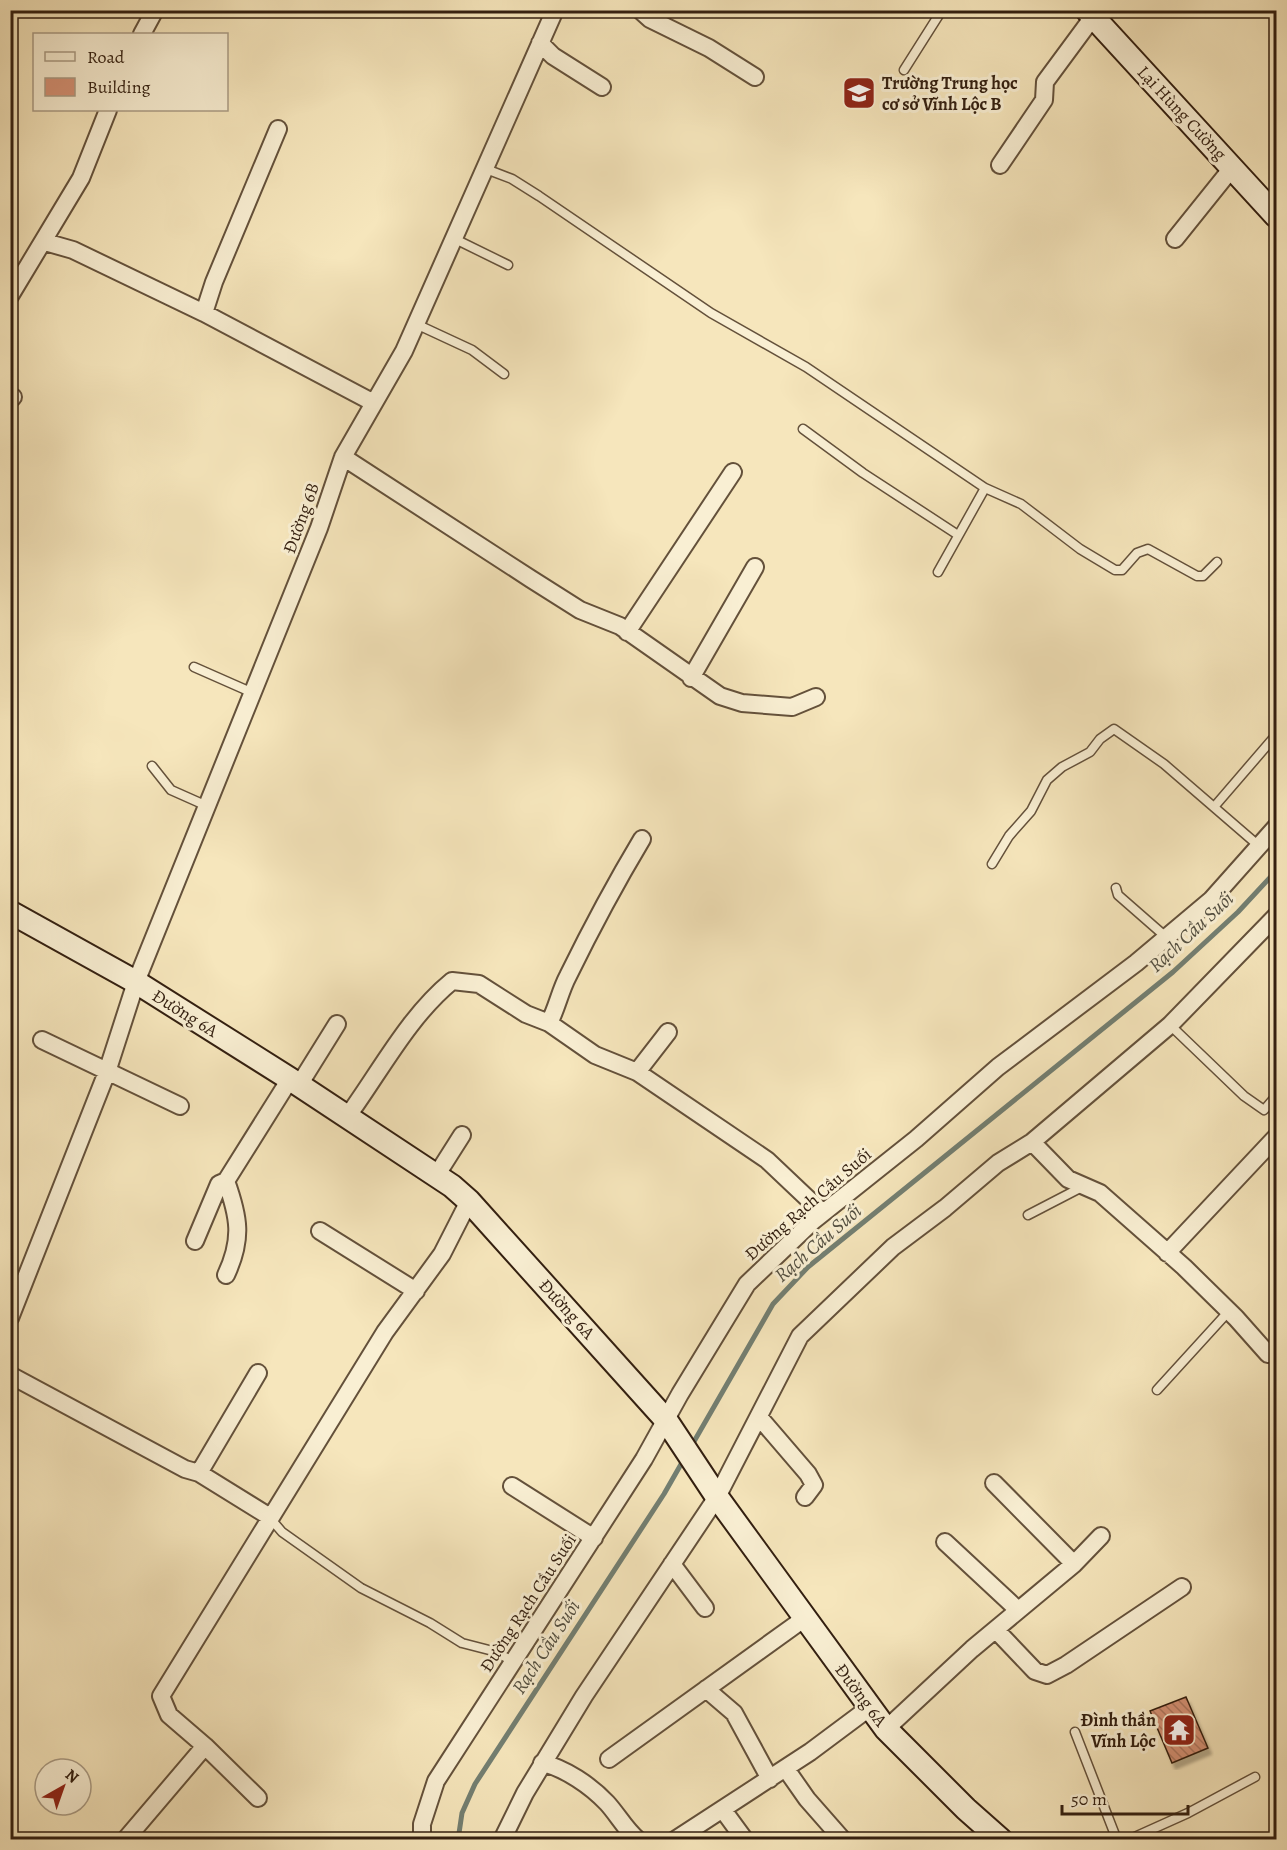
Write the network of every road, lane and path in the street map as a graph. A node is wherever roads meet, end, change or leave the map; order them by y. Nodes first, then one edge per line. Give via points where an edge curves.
1 (155, 10) edge
2 (555, 10) edge
3 (640, 10) edge
4 (942, 10) edge
5 (1090, 14) edge
6 (143, 33) edge
7 (538, 47) junction
8 (904, 70) dead end
9 (755, 77) dead end
10 (602, 87) dead end
11 (108, 111) edge
12 (278, 129) dead end
13 (1000, 165) dead end
14 (1232, 168) junction
15 (486, 170) junction
16 (1276, 216) edge
17 (455, 238) junction
18 (1175, 239) dead end
19 (45, 242) junction
20 (508, 265) dead end
21 (10, 296) edge
22 (204, 313) junction
23 (416, 324) junction
24 (504, 374) dead end
25 (374, 403) junction
26 (803, 429) dead end
27 (343, 457) junction
28 (733, 472) dead end
29 (985, 488) junction
30 (958, 535) junction
31 (1217, 562) dead end
32 (755, 567) dead end
33 (938, 572) dead end
34 (627, 632) junction
35 (194, 667) dead end
36 (691, 678) junction
37 (253, 693) junction
38 (816, 697) dead end
39 (1276, 735) edge
40 (152, 766) dead end
41 (207, 806) junction
42 (1214, 807) junction
43 (1276, 827) edge
44 (642, 840) dead end
45 (1259, 846) junction
46 (992, 864) dead end
47 (1116, 888) dead end
48 (10, 912) edge
49 (1276, 916) edge
50 (1166, 937) junction
51 (136, 982) junction
52 (549, 1023) junction
53 (337, 1024) dead end
54 (1170, 1025) junction
55 (668, 1032) dead end
56 (42, 1040) dead end
57 (106, 1072) junction
58 (637, 1072) junction
59 (294, 1082) junction
60 (1276, 1096) edge
61 (180, 1106) dead end
62 (347, 1117) junction
63 (462, 1135) dead end
64 (1276, 1137) edge
65 (1032, 1142) junction
66 (436, 1176) junction
67 (226, 1180) junction
68 (1082, 1187) junction
69 (469, 1201) junction
70 (823, 1213) junction
71 (1028, 1215) dead end
72 (320, 1231) dead end
73 (195, 1241) dead end
74 (1167, 1253) junction
75 (226, 1275) dead end
76 (416, 1291) junction
77 (1229, 1311) junction
78 (10, 1318) edge
79 (1274, 1354) edge
80 (258, 1373) dead end
81 (10, 1375) edge
82 (1157, 1390) dead end
83 (759, 1417) junction
84 (669, 1424) junction
85 (199, 1473) junction
86 (994, 1483) dead end
87 (512, 1486) dead end
88 (715, 1493) junction
89 (805, 1497) dead end
90 (270, 1517) junction
91 (1101, 1536) dead end
92 (594, 1538) junction
93 (945, 1542) dead end
94 (672, 1564) junction
95 (1074, 1564) junction
96 (1182, 1587) dead end
97 (705, 1608) dead end
98 (1018, 1610) junction
99 (805, 1618) junction
100 (996, 1630) junction
101 (513, 1661) junction
102 (706, 1689) junction
103 (869, 1708) junction
104 (885, 1729) junction
105 (1075, 1732) dead end
106 (205, 1746) junction
107 (609, 1759) dead end
108 (542, 1763) junction
109 (786, 1769) junction
110 (1255, 1777) dead end
111 (770, 1779) junction
112 (258, 1798) dead end
113 (723, 1810) junction
114 (125, 1839) edge
115 (423, 1839) edge
116 (502, 1839) edge
117 (638, 1839) edge
118 (675, 1839) edge
119 (745, 1839) edge
120 (843, 1839) edge
121 (1001, 1839) edge
122 (1117, 1839) edge
123 (1128, 1839) edge

1 - 6 street
2 - 7 street
3 - 9 street
4 - 8 lane
5 - 13 street via 1045,82 1044,100
5 - 14 street, Lại Hùng Cường
7 - 10 street
7 - 15 street, Đường 6B
11 - 19 street via 81,178
12 - 22 street
14 - 16 street, Lại Hùng Cường
14 - 18 street
15 - 17 street, Đường 6B
15 - 29 lane via 512,179 539,196 711,313 786,354
17 - 20 lane
17 - 23 street, Đường 6B
19 - 21 street
19 - 22 street via 73,250
22 - 25 street
23 - 24 lane via 472,350
23 - 25 street, Đường 6B
25 - 27 street, Đường 6B
26 - 30 lane
27 - 34 street via 580,610
27 - 37 street, Đường 6B
28 - 34 street
29 - 30 lane
29 - 31 lane via 1021,504 1115,570 1122,570 1137,553 1148,549 1197,576 1203,576
30 - 33 lane
32 - 36 street
34 - 36 street
35 - 37 lane
36 - 38 street via 720,696 742,703 792,707
37 - 41 street, Đường 6B
39 - 42 lane
40 - 41 lane via 171,790
41 - 51 street, Đường 6B
42 - 45 lane
42 - 46 lane via 1164,764 1114,729 1090,752 1062,766 1047,780 1031,811
43 - 45 street, Đường Rạch Cầu Suối
44 - 52 street via 600,910 560,991
45 - 50 street, Đường Rạch Cầu Suối via 1211,900
47 - 50 lane via 1118,895
48 - 51 street, Đường 6A
49 - 54 street
50 - 70 street, Đường Rạch Cầu Suối via 998,1067
51 - 57 street, Đường 6B
51 - 59 street, Đường 6A
52 - 58 street via 595,1055
52 - 62 street via 526,1014 479,984 452,981 411,1022
53 - 59 street
54 - 60 lane via 1244,1096 1264,1110
54 - 65 street
55 - 58 street
56 - 57 street
57 - 61 street
57 - 78 street, Đường 6B
58 - 70 street via 767,1160
59 - 62 street, Đường 6A
59 - 67 street via 254,1132
62 - 66 street, Đường 6A
63 - 66 street
64 - 74 street
65 - 68 street via 1068,1179
65 - 83 street via 998,1163 893,1247 824,1311 800,1336
66 - 69 street, Đường 6A
67 - 73 street via 219,1184
67 - 75 street via 238,1219 236,1253
68 - 71 lane
68 - 74 street via 1100,1193
69 - 76 street via 442,1254
69 - 84 street, Đường 6A
70 - 84 street, Đường Rạch Cầu Suối via 747,1284
72 - 76 street
74 - 77 street
76 - 90 street via 385,1332
77 - 79 street
77 - 82 lane
80 - 85 street
81 - 85 street
83 - 88 street
83 - 89 street via 808,1474 814,1485
84 - 88 street, Đường 6A
84 - 92 street, Đường Rạch Cầu Suối
85 - 90 street
86 - 95 street
87 - 92 street
88 - 94 street
88 - 99 street, Đường 6A
90 - 101 lane via 282,1532 361,1588 462,1643
90 - 106 street via 161,1696 169,1715
91 - 95 street
92 - 101 street, Đường Rạch Cầu Suối
93 - 98 street
94 - 97 street
94 - 108 street
95 - 98 street
96 - 100 street via 1047,1676 1035,1671
98 - 100 street
99 - 102 street
99 - 103 street, Đường 6A
100 - 104 street
101 - 115 street, Đường Rạch Cầu Suối via 436,1781 422,1824
102 - 107 street
102 - 111 street via 734,1713
103 - 104 street, Đường 6A
103 - 109 street
104 - 121 street, Đường 6A
105 - 122 lane
106 - 112 street
106 - 114 street
108 - 116 street
108 - 117 street via 556,1766 592,1790
109 - 111 street
109 - 120 street
110 - 123 lane
111 - 113 street
113 - 118 street
113 - 119 street

